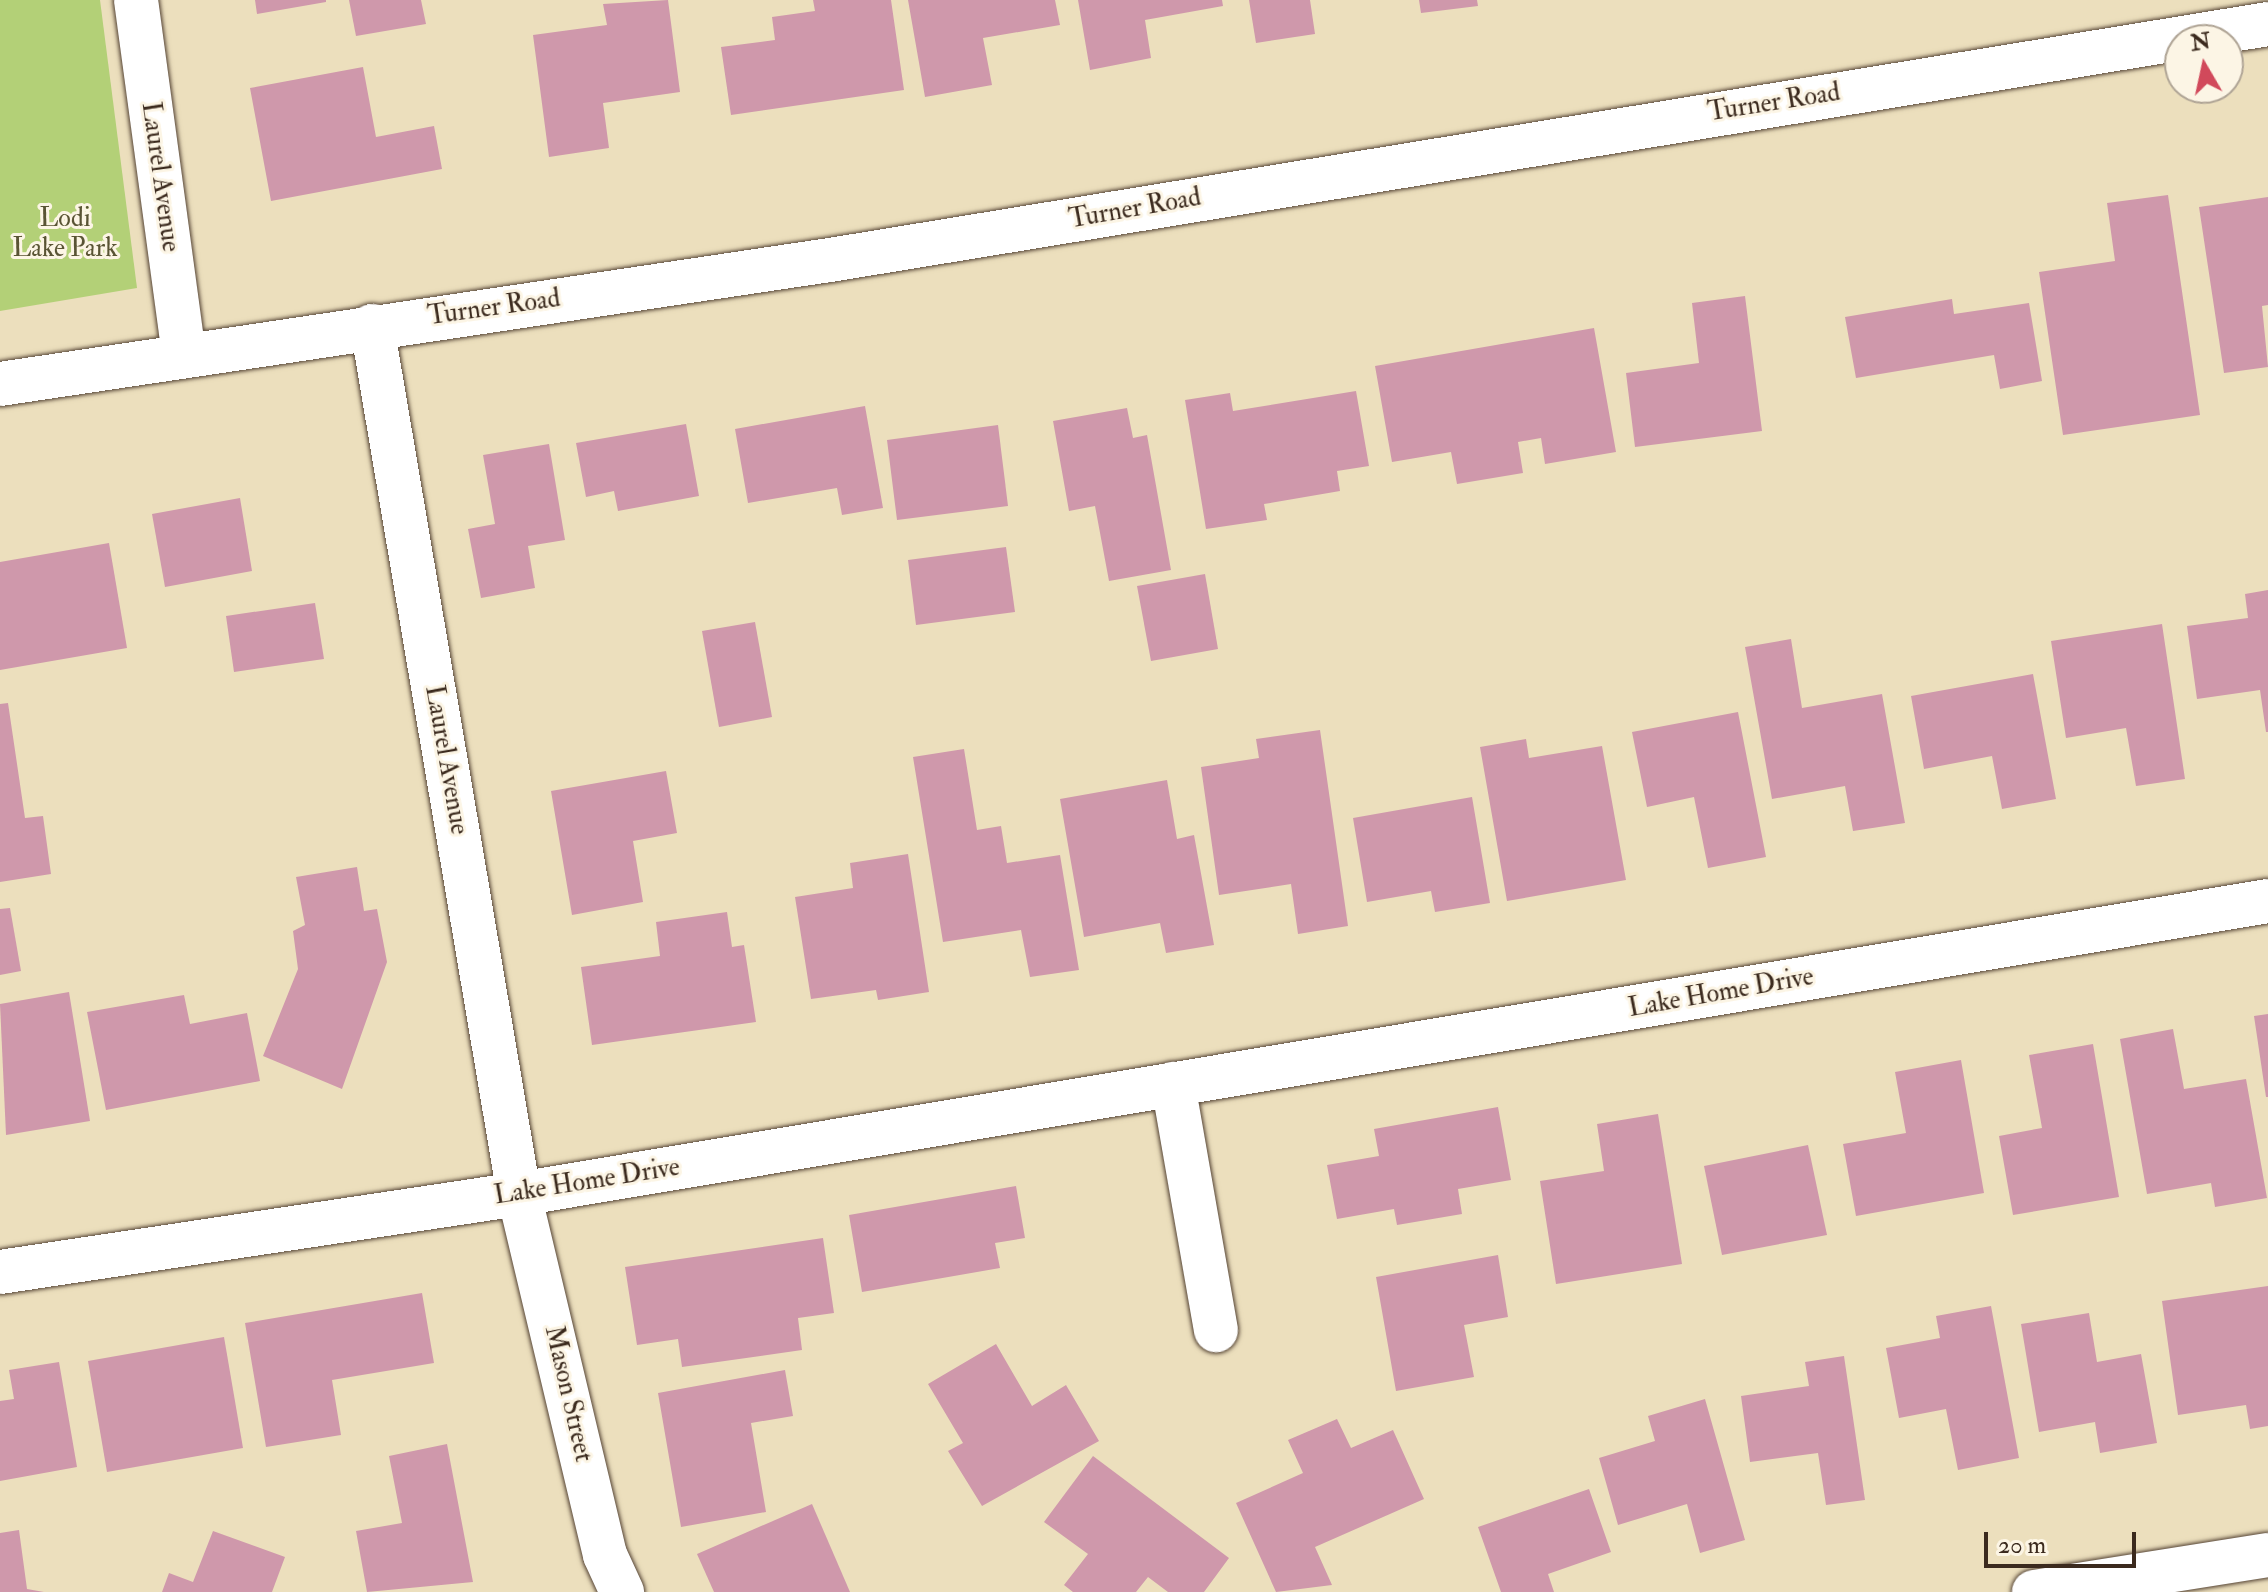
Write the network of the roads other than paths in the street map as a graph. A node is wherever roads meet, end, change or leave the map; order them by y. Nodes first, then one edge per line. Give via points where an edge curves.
1 (136, 0) edge
2 (2268, 24) edge
3 (372, 326) junction
4 (184, 353) junction
5 (0, 384) edge
6 (2268, 901) edge
7 (1173, 1084) junction
8 (519, 1194) junction
9 (0, 1272) edge
10 (1216, 1330) dead end
11 (2268, 1555) edge
12 (622, 1592) edge
13 (2034, 1592) edge

1 - 4 street, Laurel Avenue
2 - 3 street, Turner Road via 830,260
3 - 4 street, Turner Road
3 - 8 street, Laurel Avenue
4 - 5 street, Turner Road
6 - 7 street, Lake Home Drive
7 - 8 street, Lake Home Drive
7 - 10 street
8 - 9 street, Lake Home Drive
8 - 12 street, Mason Street via 605,1555
11 - 13 street

